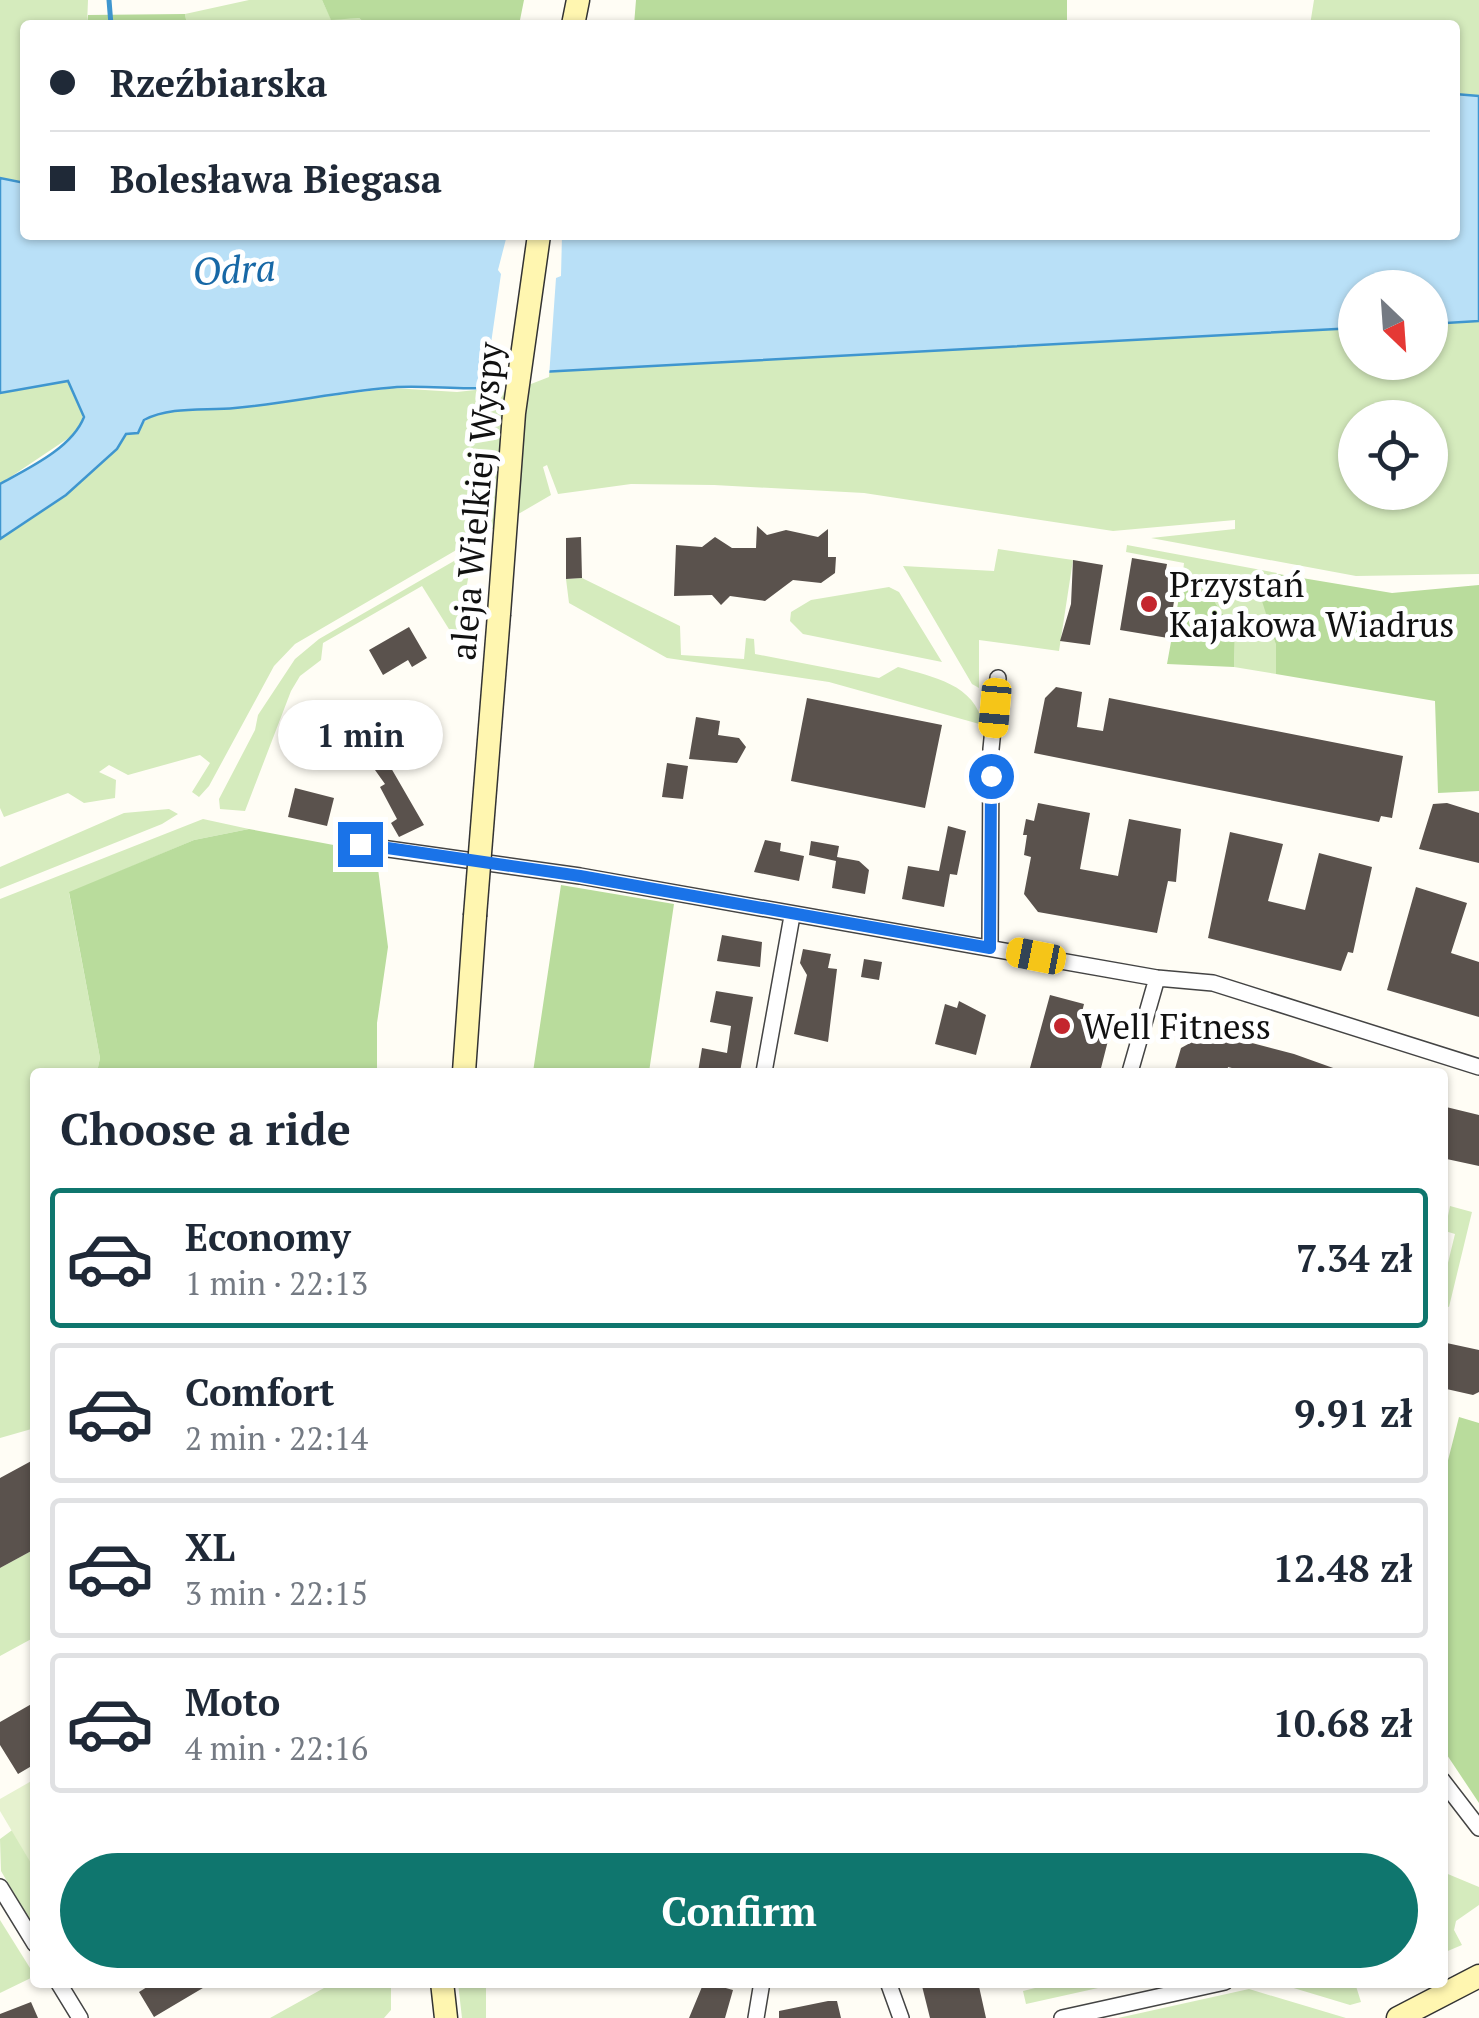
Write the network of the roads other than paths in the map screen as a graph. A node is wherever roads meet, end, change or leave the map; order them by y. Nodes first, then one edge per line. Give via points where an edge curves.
1 (538, 240) edge
2 (998, 678) dead end
3 (360, 844) dead end
4 (792, 916) junction
5 (990, 948) junction
6 (1157, 978) junction
7 (1479, 1067) edge
8 (464, 1068) edge
9 (765, 1068) edge
10 (1131, 1068) edge
11 (1448, 1788) edge
12 (1479, 1828) edge
13 (0, 1887) edge
14 (30, 1936) edge
15 (1479, 1976) edge
16 (62, 1988) edge
17 (443, 1988) edge
18 (761, 1988) edge
19 (890, 1988) edge
20 (1178, 1988) edge
21 (1408, 2015) edge
22 (80, 2018) edge
23 (446, 2018) edge
24 (756, 2018) edge
25 (900, 2018) edge
26 (1062, 2018) edge

1 - 8 main road, aleja Wielkiej Wyspy, bridge via 514,412
2 - 5 street
3 - 4 street
4 - 5 street
4 - 9 street
5 - 6 street
6 - 7 street via 1214,983
6 - 10 street
11 - 12 street
13 - 14 street
15 - 21 main road
16 - 22 street
17 - 23 main road
18 - 24 street
19 - 25 street
20 - 26 street

